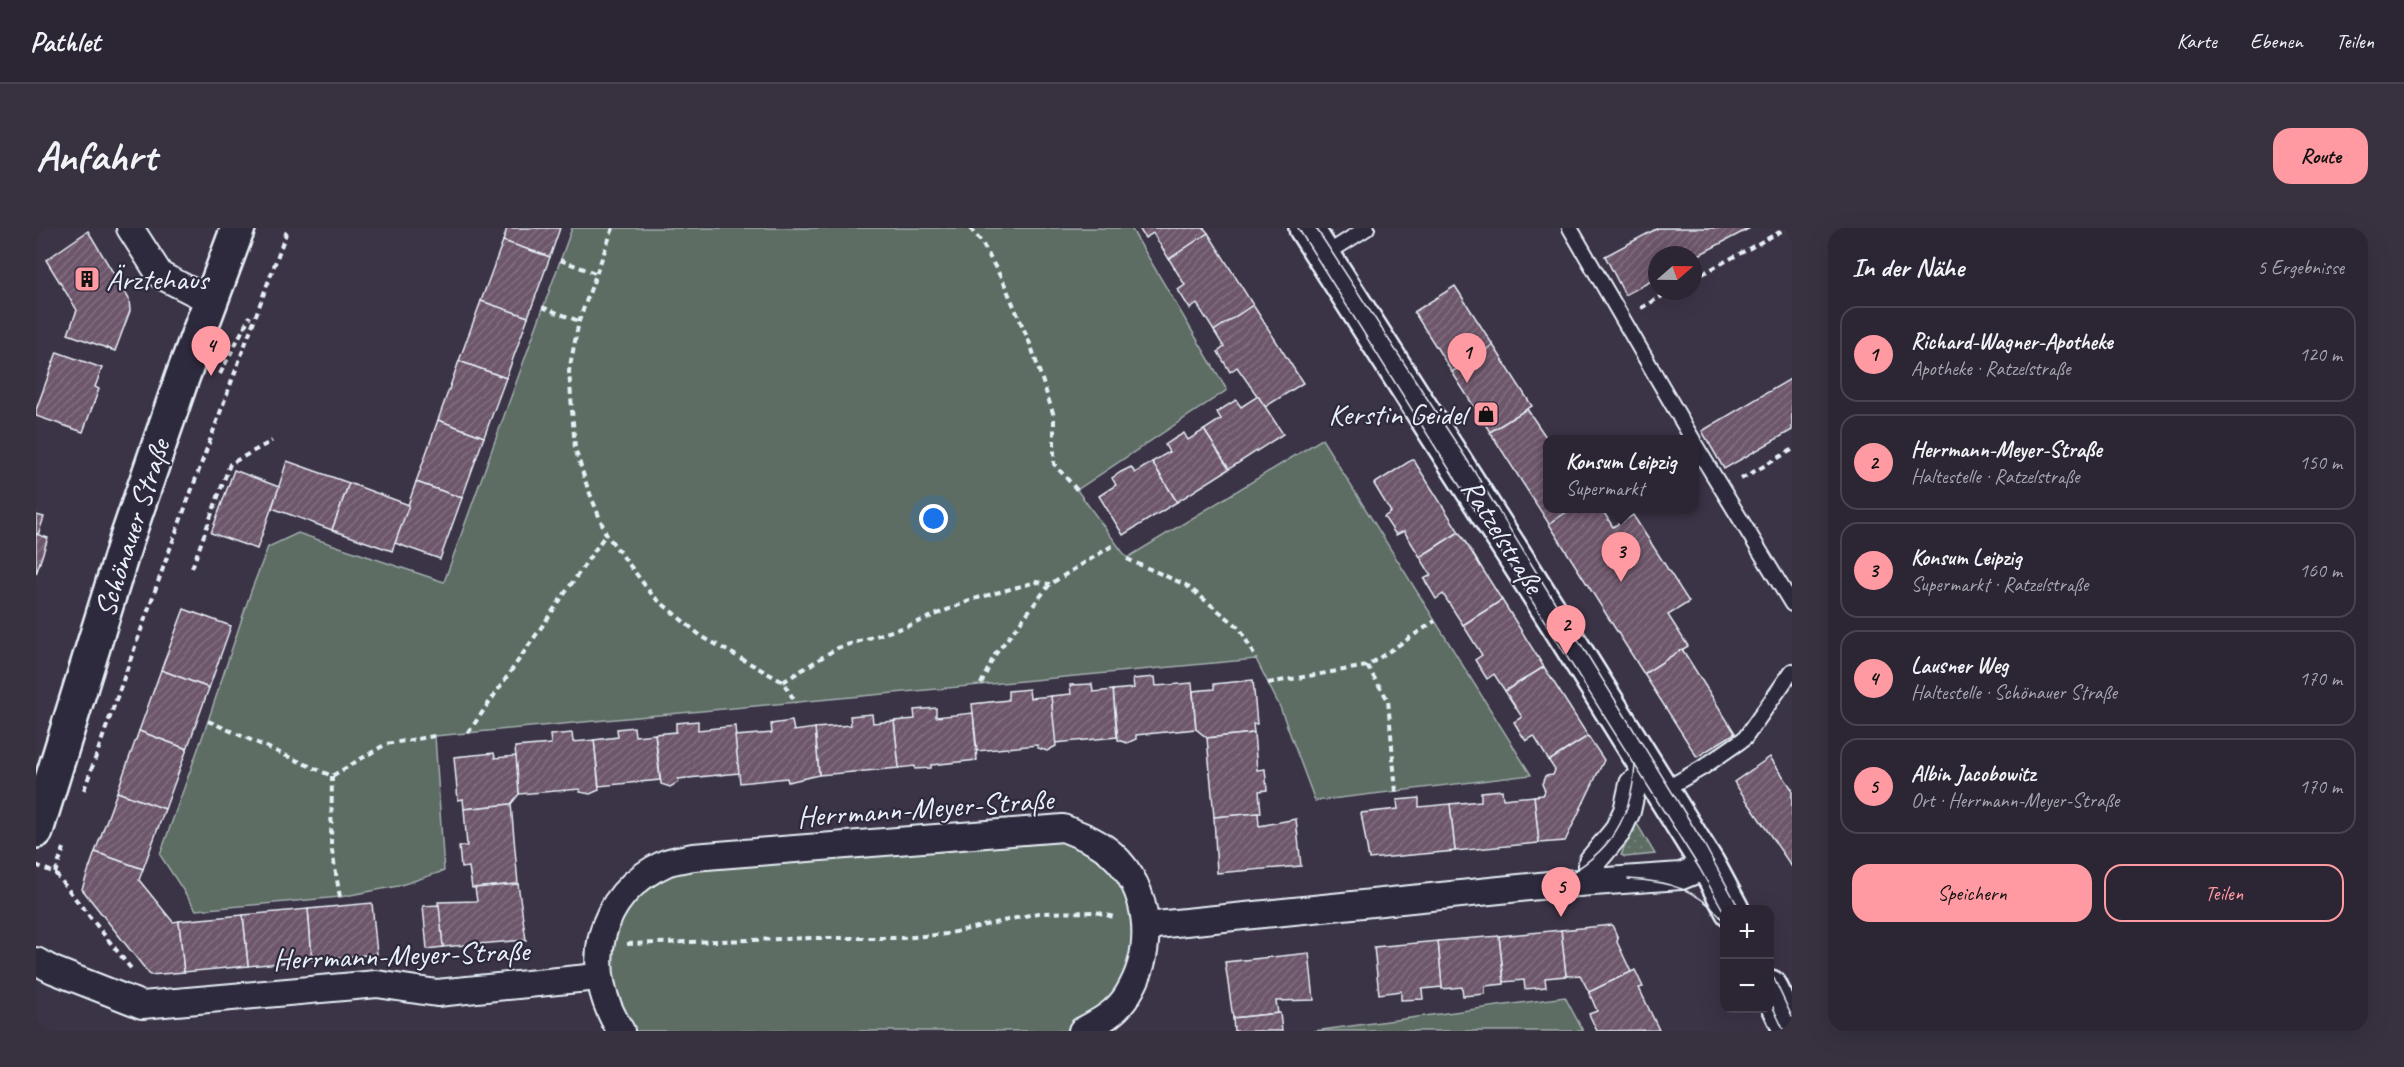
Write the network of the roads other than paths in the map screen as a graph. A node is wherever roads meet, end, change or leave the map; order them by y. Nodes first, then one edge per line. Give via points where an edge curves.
1 (130, 228) edge
2 (238, 228) edge
3 (1306, 228) edge
4 (1367, 228) edge
5 (1570, 228) edge
6 (1323, 256) junction
7 (211, 301) junction
8 (1690, 435) edge
9 (1699, 450) edge
10 (1792, 604) edge
11 (1792, 672) edge
12 (1657, 782) junction
13 (36, 831) edge
14 (1708, 865) junction
15 (1592, 881) junction
16 (1730, 905) edge
17 (1146, 926) junction
18 (36, 960) edge
19 (598, 977) junction
20 (1774, 995) edge
21 (621, 1031) edge
22 (1082, 1031) edge
23 (1791, 1031) edge

1 - 7 street via 160,275
2 - 7 main road, Schönauer Straße
3 - 6 main road, Ratzelstraße
4 - 6 lane
5 - 8 lane
6 - 12 main road, Ratzelstraße
7 - 13 main road, Schönauer Straße via 126,541
9 - 10 lane
11 - 12 lane via 1745,738 1702,768
12 - 14 main road, Ratzelstraße
12 - 15 street via 1633,784 1617,832 1592,862
14 - 15 street via 1681,876
14 - 16 main road, Ratzelstraße
15 - 17 street
17 - 19 street, Herrmann-Meyer-Straße via 1140,896 1125,869 1097,842 1063,828 693,856 668,862 627,890 613,909 600,945
17 - 22 street, Herrmann-Meyer-Straße via 1143,961 1128,995 1100,1022
18 - 19 street, Herrmann-Meyer-Straße via 142,1005 377,984 436,993
19 - 21 street, Herrmann-Meyer-Straße via 606,1005
20 - 23 main road

